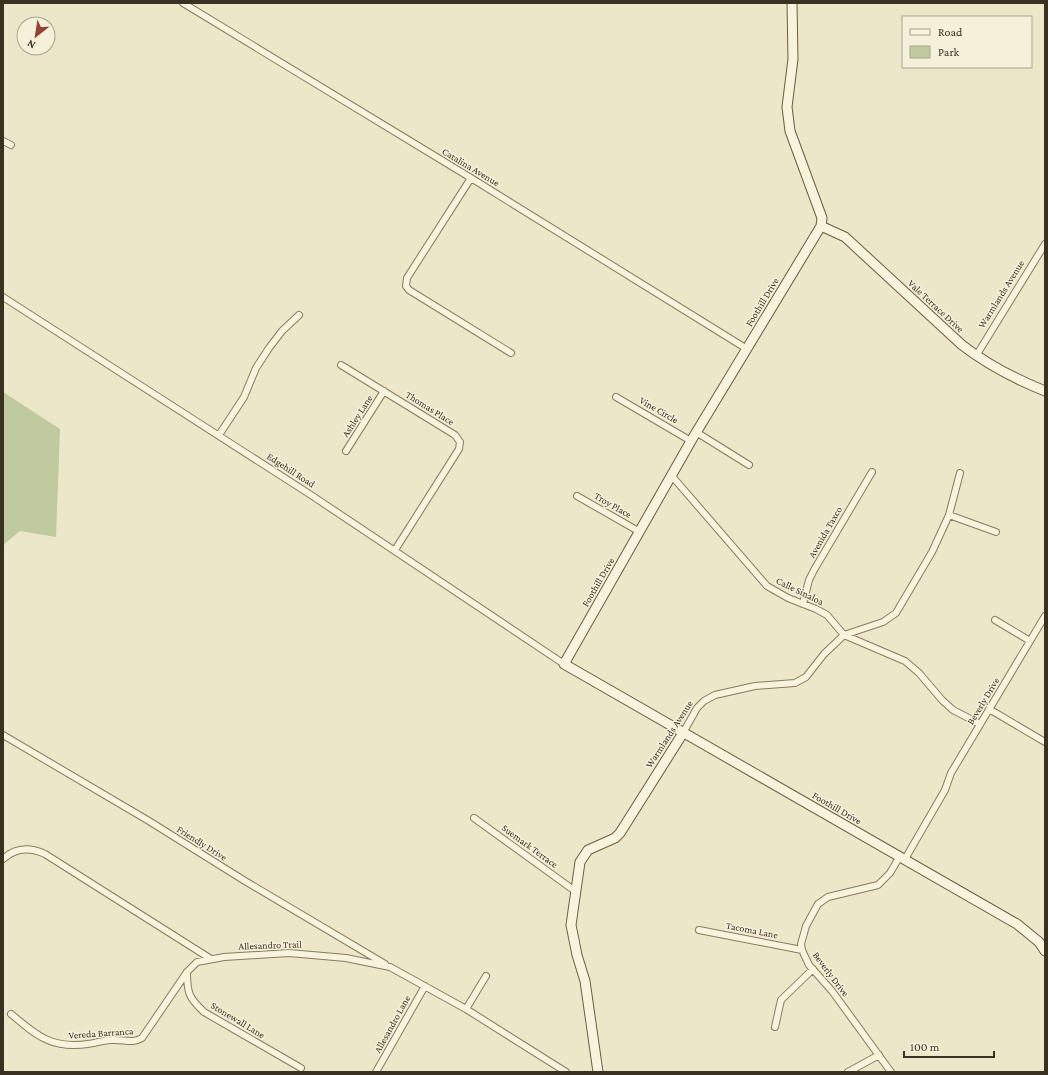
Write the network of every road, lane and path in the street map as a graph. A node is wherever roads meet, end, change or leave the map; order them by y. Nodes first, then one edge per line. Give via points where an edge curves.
1 (183, 3) edge
2 (792, 3) edge
3 (3, 141) edge
4 (11, 145) dead end
5 (471, 178) junction
6 (820, 226) junction
7 (1045, 244) edge
8 (3, 298) edge
9 (299, 315) dead end
10 (747, 349) junction
11 (511, 353) dead end
12 (976, 356) junction
13 (341, 365) dead end
14 (384, 391) junction
15 (1045, 392) edge
16 (616, 397) dead end
17 (696, 432) junction
18 (219, 435) junction
19 (691, 441) junction
20 (346, 451) dead end
21 (749, 465) dead end
22 (872, 472) dead end
23 (960, 473) dead end
24 (671, 475) junction
25 (577, 496) dead end
26 (949, 515) junction
27 (640, 532) junction
28 (996, 532) dead end
29 (395, 550) junction
30 (803, 604) junction
31 (1045, 616) edge
32 (995, 620) dead end
33 (844, 635) junction
34 (1030, 641) junction
35 (564, 664) junction
36 (989, 709) junction
37 (980, 724) junction
38 (683, 732) junction
39 (3, 735) edge
40 (1045, 742) edge
41 (474, 818) dead end
42 (3, 858) edge
43 (902, 858) junction
44 (575, 891) junction
45 (699, 930) dead end
46 (802, 950) junction
47 (1045, 951) edge
48 (211, 959) junction
49 (390, 967) junction
50 (814, 970) junction
51 (187, 972) junction
52 (486, 976) dead end
53 (425, 986) junction
54 (466, 1010) junction
55 (11, 1014) dead end
56 (776, 1027) dead end
57 (879, 1055) junction
58 (301, 1068) dead end
59 (376, 1072) edge
60 (566, 1072) edge
61 (598, 1072) edge
62 (848, 1072) edge
63 (891, 1072) edge

1 - 5 street, Catalina Avenue
2 - 6 street via 793,59 788,107 790,125 822,218
3 - 4 street
5 - 10 street, Catalina Avenue
5 - 11 street via 408,278 406,286
6 - 10 street, Foothill Drive
6 - 12 street, Vale Terrace Drive via 845,237
7 - 12 street, Warmlands Avenue
8 - 18 street, Edgehill Road
9 - 18 street via 269,348 256,368 244,396
10 - 17 street, Foothill Drive
12 - 15 street, Vale Terrace Drive via 1010,377
13 - 14 street, Thomas Place
14 - 20 street, Ashley Lane
14 - 29 street, Thomas Place via 455,435 460,442 459,449
16 - 19 street, Vine Circle
17 - 19 street, Foothill Drive
17 - 21 street
18 - 29 street, Edgehill Road
19 - 24 street, Foothill Drive
22 - 30 street, Avenida Taxco via 814,570
23 - 26 street, Warmlands Avenue
24 - 27 street, Foothill Drive
24 - 30 street, Calle Sinaloa via 759,579 788,598
25 - 27 street, Troy Place
26 - 28 street
26 - 33 street, Warmlands Avenue via 932,552 896,613 883,622
27 - 35 street, Foothill Drive
29 - 35 street, Edgehill Road
30 - 33 street, Calle Sinaloa via 827,616
31 - 34 street, Beverly Drive
32 - 34 street
33 - 37 street, Calle Sinaloa via 905,661 919,672 953,710
33 - 38 street, Warmlands Avenue via 824,654 806,677 795,683 754,686 715,695 697,708
34 - 36 street, Beverly Drive
35 - 38 street, Foothill Drive
36 - 37 street, Beverly Drive
36 - 40 street
37 - 43 street, Beverly Drive via 951,773 945,790
38 - 43 street, Foothill Drive
38 - 44 street, Warmlands Avenue via 620,833 615,838 588,850 580,862
39 - 49 street, Friendly Drive
41 - 44 street, Suemark Terrace
42 - 48 street via 20,849 36,849
43 - 46 street, Beverly Drive via 878,885 828,897 818,904 806,926
43 - 47 street, Foothill Drive via 1017,924 1039,942
44 - 61 street, Warmlands Avenue via 572,926 585,981
45 - 46 street, Tacoma Lane
46 - 50 street, Beverly Drive
48 - 49 street, Allesandro Trail via 289,953 346,958
48 - 51 street, Vereda Barranca via 197,962
49 - 53 street, Allesandro Trail
50 - 56 street via 781,1000
50 - 57 street, Beverly Drive
51 - 55 street, Vereda Barranca via 142,1038 135,1042 113,1040 87,1044 55,1044 37,1036
51 - 58 street, Stonewall Lane via 187,991 192,1001 204,1012
52 - 54 street
53 - 54 street, Allesandro Trail
53 - 59 street, Allesandro Lane
54 - 60 street, Allesandro Trail
57 - 62 street
57 - 63 street, Beverly Drive

